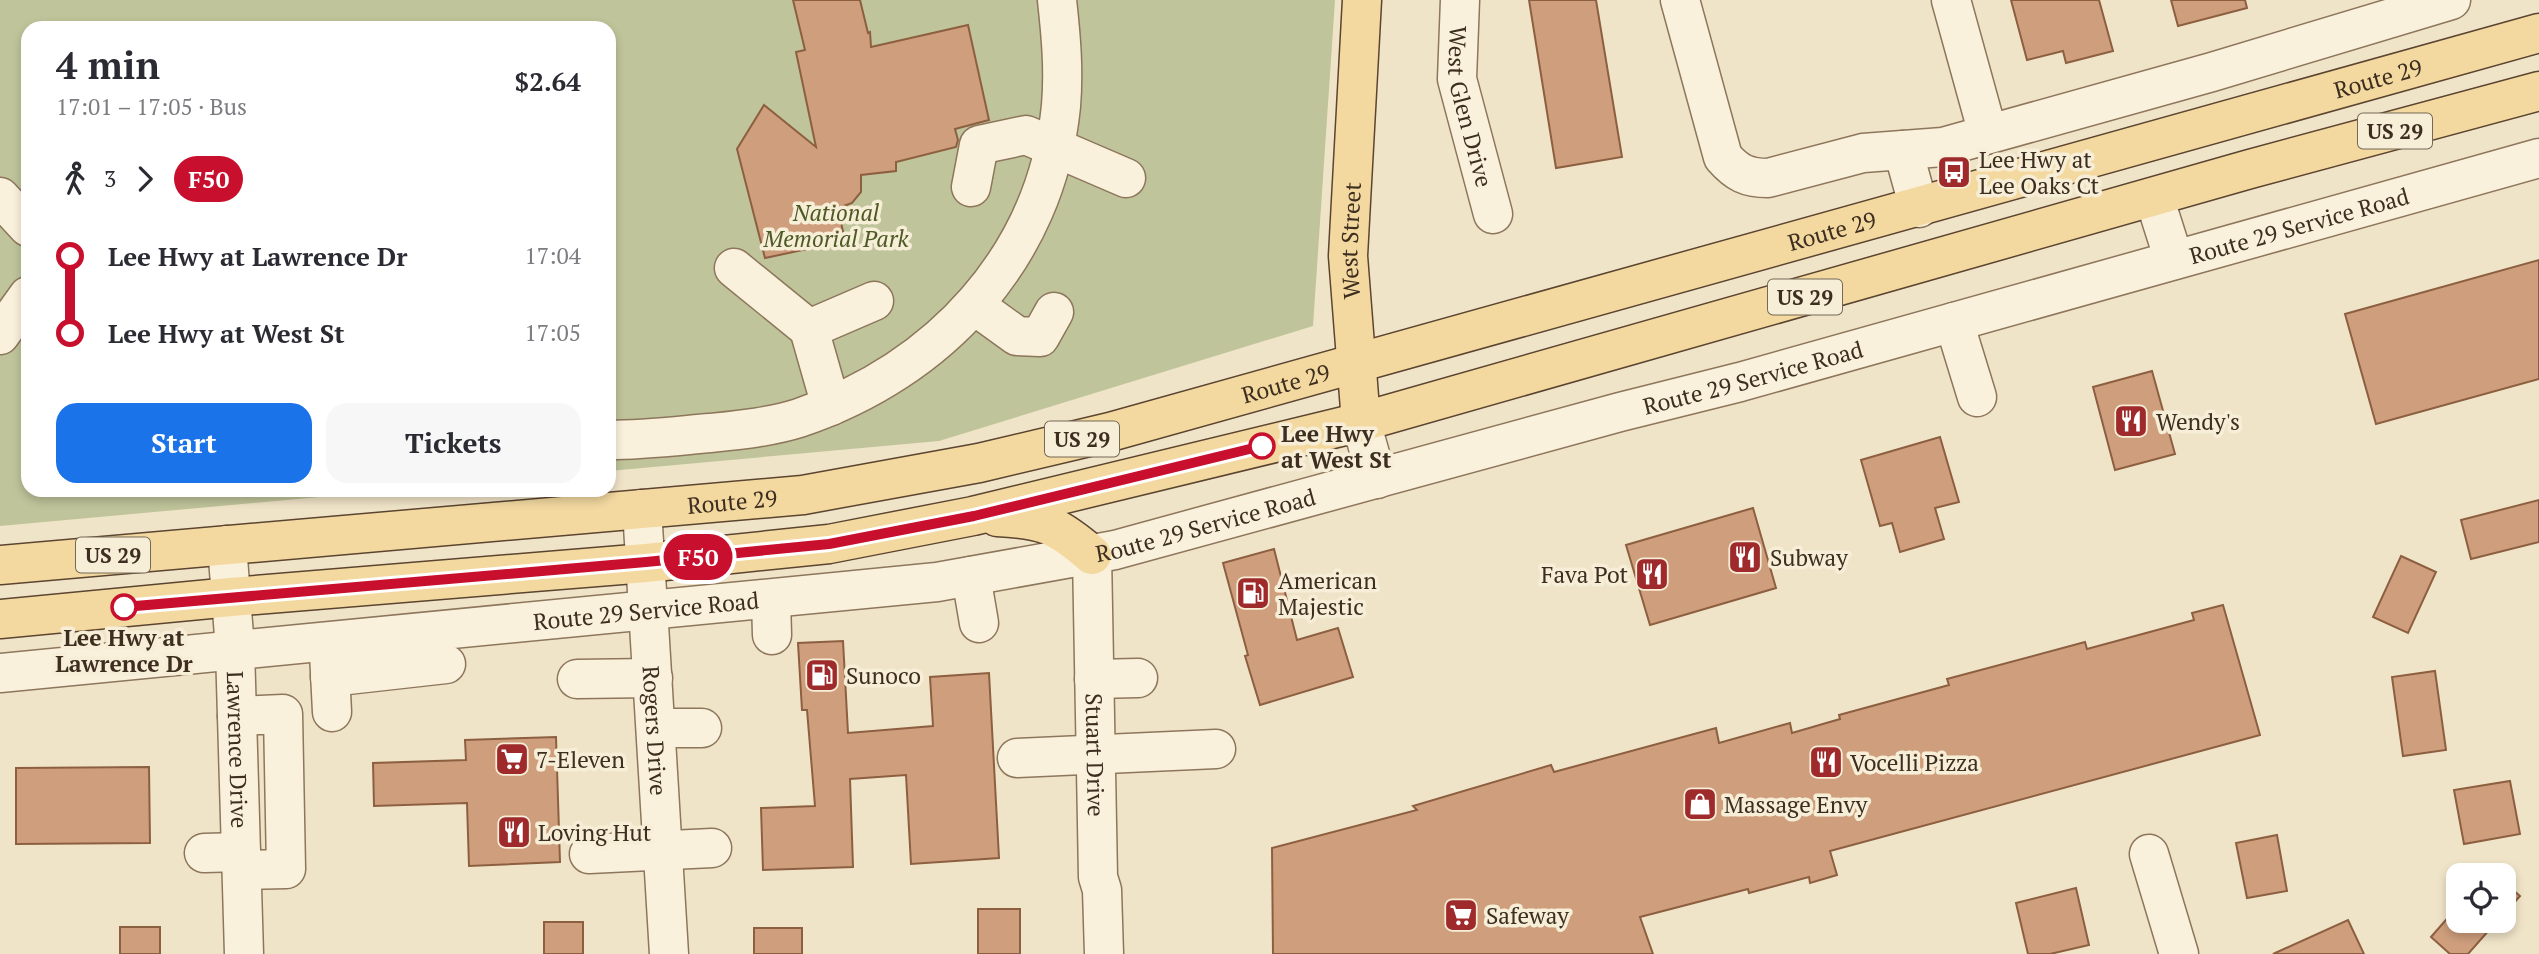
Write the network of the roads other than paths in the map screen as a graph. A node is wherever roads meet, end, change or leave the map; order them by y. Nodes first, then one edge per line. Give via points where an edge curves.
1 (1057, 0) edge
2 (1362, 0) edge
3 (1460, 0) edge
4 (1680, 0) edge
5 (1951, 0) edge
6 (2451, 0) edge
7 (2366, 11) edge
8 (2539, 33) edge
9 (2539, 91) edge
10 (1988, 134) junction
11 (1053, 148) junction
12 (1903, 150) junction
13 (2539, 158) edge
14 (1126, 178) dead end
15 (971, 187) dead end
16 (0, 197) edge
17 (2154, 197) junction
18 (1919, 208) junction
19 (1493, 214) dead end
20 (21, 220) edge
21 (2174, 260) junction
22 (734, 268) dead end
23 (874, 301) dead end
24 (974, 305) junction
25 (21, 306) edge
26 (1054, 312) dead end
27 (1954, 322) junction
28 (809, 329) junction
29 (0, 335) edge
30 (1355, 364) junction
31 (1977, 397) dead end
32 (831, 406) junction
33 (1360, 422) junction
34 (616, 440) edge
35 (1377, 478) junction
36 (642, 509) junction
37 (974, 516) junction
38 (227, 545) junction
39 (1091, 555) junction
40 (646, 562) junction
41 (0, 565) edge
42 (971, 576) junction
43 (231, 597) junction
44 (649, 611) junction
45 (0, 619) edge
46 (979, 623) dead end
47 (234, 649) junction
48 (446, 664) dead end
49 (0, 673) edge
50 (330, 676) junction
51 (653, 678) junction
52 (1138, 678) dead end
53 (577, 679) dead end
54 (1094, 679) junction
55 (656, 728) junction
56 (702, 728) dead end
57 (1216, 749) dead end
58 (1096, 756) junction
59 (1017, 758) dead end
60 (712, 848) dead end
61 (663, 849) junction
62 (204, 853) dead end
63 (589, 854) dead end
64 (2149, 854) dead end
65 (242, 861) junction
66 (244, 954) edge
67 (669, 954) edge
68 (1104, 954) edge
69 (2179, 954) edge

1 - 11 street via 1063,55 1061,107
2 - 30 main road, West Street via 1348,256
3 - 19 street, West Glen Drive via 1457,79
4 - 12 street via 1723,157 1736,172 1768,178 1863,153
5 - 10 street
6 - 7 street
7 - 10 street via 2212,72
8 - 18 main road, Route 29 / US 29
9 - 17 main road, US 29
10 - 12 street via 1943,147
11 - 14 street
11 - 15 street via 1026,135 979,145
11 - 24 street via 1027,225 1002,270
12 - 18 street
13 - 21 street, Route 29 Service Road
16 - 20 street
17 - 21 street
17 - 33 main road, US 29
18 - 30 main road, Route 29 / US 29
21 - 27 street, Route 29 Service Road
22 - 28 street
23 - 28 street
24 - 26 street via 1017,336 1040,337
24 - 32 street via 935,345 893,375
25 - 29 street
27 - 31 street
27 - 35 street, Route 29 Service Road
28 - 32 street
30 - 33 main road, West Street
30 - 36 main road, Route 29 / US 29 via 979,463 803,495
32 - 34 street via 797,419 747,429
33 - 35 street, West Street
33 - 37 main road, US 29
35 - 39 street, Route 29 Service Road via 1284,517 1182,546
36 - 38 main road, Route 29 / US 29
36 - 40 street, Rogers Drive
37 - 39 main road via 1032,519 1066,532
37 - 40 main road, US 29 via 829,544
38 - 41 main road, Route 29 / US 29
38 - 43 street, Lawrence Drive
39 - 42 street, Route 29 Service Road
39 - 54 street, Stuart Drive
40 - 43 main road, US 29
40 - 44 street, Rogers Drive
42 - 44 street, Route 29 Service Road via 857,603 771,617
42 - 46 street
43 - 45 main road, US 29
43 - 47 street, Lawrence Drive
44 - 50 street, Route 29 Service Road
44 - 51 street, Rogers Drive
47 - 49 street, Route 29 Service Road via 61,679
47 - 50 street, Route 29 Service Road
47 - 65 street, Lawrence Drive via 237,716 283,714 286,869
48 - 50 street
51 - 53 street
51 - 55 street, Rogers Drive
52 - 54 street
54 - 58 street, Stuart Drive
55 - 56 street
55 - 61 street, Rogers Drive
57 - 58 street
58 - 59 street
58 - 68 street, Stuart Drive
60 - 61 street
61 - 63 street
61 - 67 street, Rogers Drive
62 - 65 street
64 - 69 street
65 - 66 street

